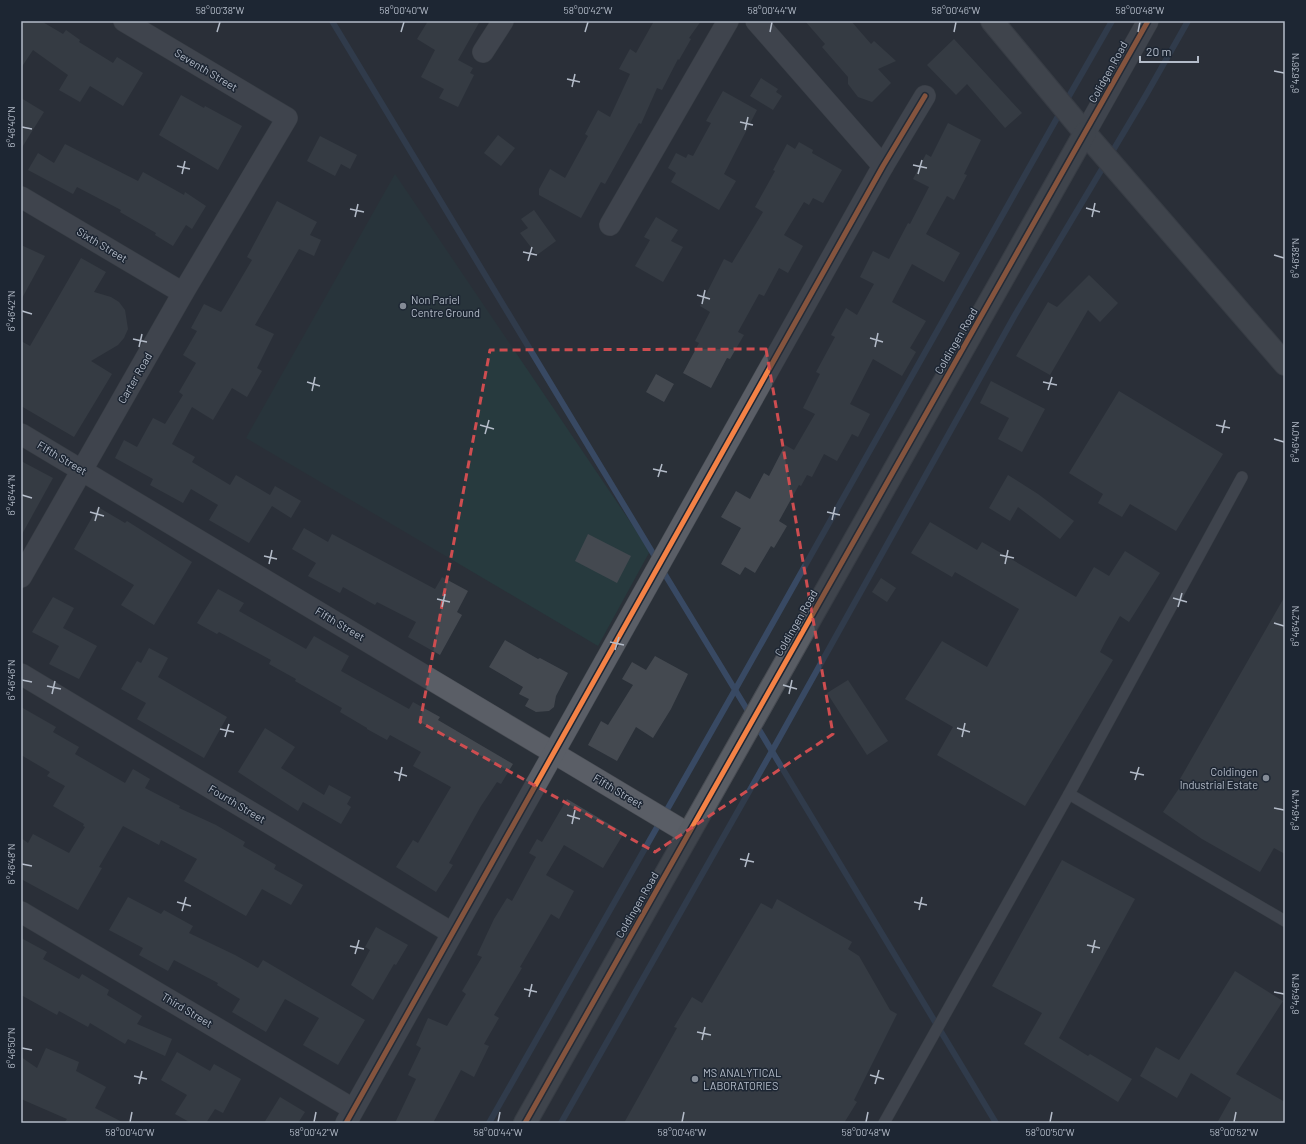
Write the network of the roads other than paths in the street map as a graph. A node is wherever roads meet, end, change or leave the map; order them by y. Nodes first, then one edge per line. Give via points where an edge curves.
1 (124, 21) edge
2 (502, 21) edge
3 (728, 21) edge
4 (756, 21) edge
5 (992, 21) edge
6 (1148, 21) edge
7 (483, 52) dead end
8 (925, 96) dead end
9 (287, 118) joint
10 (1085, 133) junction
11 (883, 166) junction
12 (21, 197) edge
13 (610, 225) dead end
14 (183, 293) junction
15 (1285, 364) edge
16 (21, 434) edge
17 (82, 470) junction
18 (1242, 477) dead end
19 (21, 578) edge
20 (21, 674) edge
21 (554, 752) junction
22 (1069, 794) junction
23 (674, 824) junction
24 (21, 912) edge
25 (1285, 920) edge
26 (452, 933) junction
27 (349, 1116) edge
28 (525, 1123) edge
29 (884, 1123) edge

1 - 9 street, Seventh Street
2 - 7 street
3 - 13 street
4 - 11 street
5 - 10 street
6 - 10 street, Colidgen Road
8 - 11 street
9 - 14 street, Carter Road
10 - 15 street
10 - 23 street, Coldingen Road
11 - 21 street
12 - 14 street, Sixth Street
14 - 17 street, Carter Road
16 - 17 street, Fifth Street
17 - 19 street, Carter Road
17 - 21 street, Fifth Street
18 - 22 lane
20 - 26 street, Fourth Street
21 - 23 street, Fifth Street
21 - 26 street
22 - 25 lane
22 - 29 lane
23 - 28 street, Coldingen Road
24 - 27 street, Third Street
26 - 27 street

